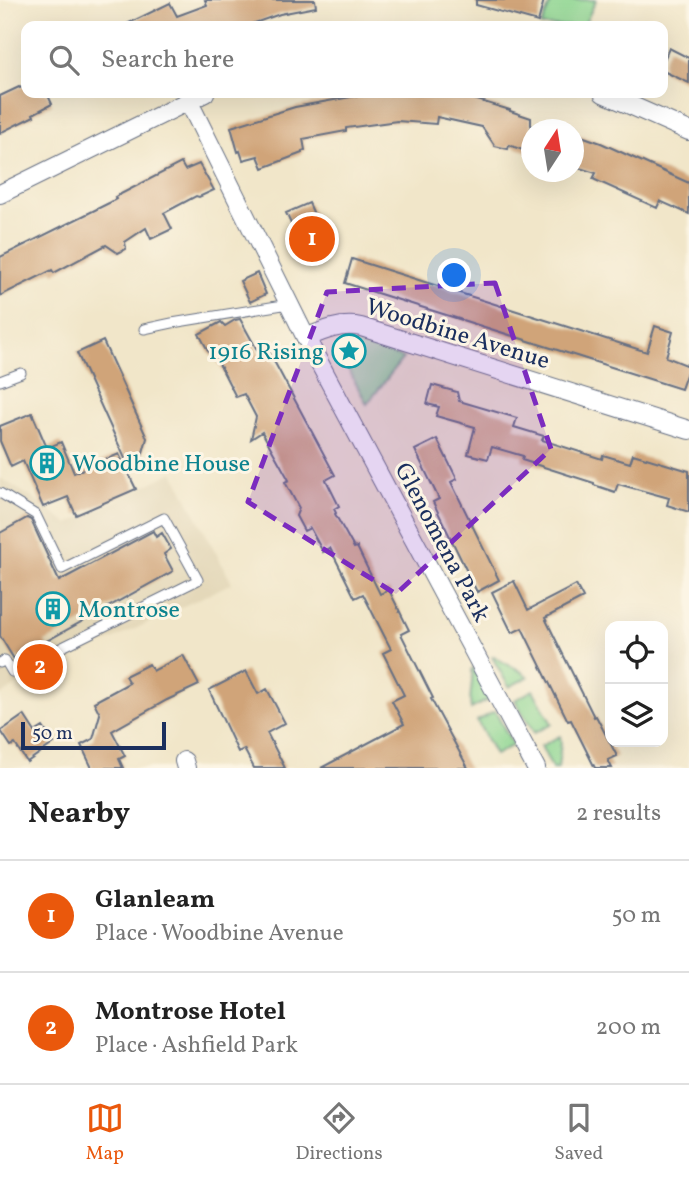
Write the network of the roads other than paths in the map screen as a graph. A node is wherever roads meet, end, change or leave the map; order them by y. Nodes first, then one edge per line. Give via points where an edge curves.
1 (192, 98) edge
2 (197, 98) edge
3 (614, 98) edge
4 (689, 131) edge
5 (0, 194) edge
6 (289, 304) junction
7 (144, 330) dead end
8 (306, 338) junction
9 (21, 373) dead end
10 (0, 382) edge
11 (689, 430) edge
12 (0, 493) edge
13 (0, 663) edge
14 (536, 768) edge

1 - 5 street
2 - 6 street
3 - 4 street
6 - 7 lane
6 - 8 street
8 - 11 street, Woodbine Avenue via 336,327 361,327
8 - 14 street, Glenomena Park
9 - 10 lane
12 - 13 lane via 36,515 62,569 164,519 198,579 12,672 5,660

